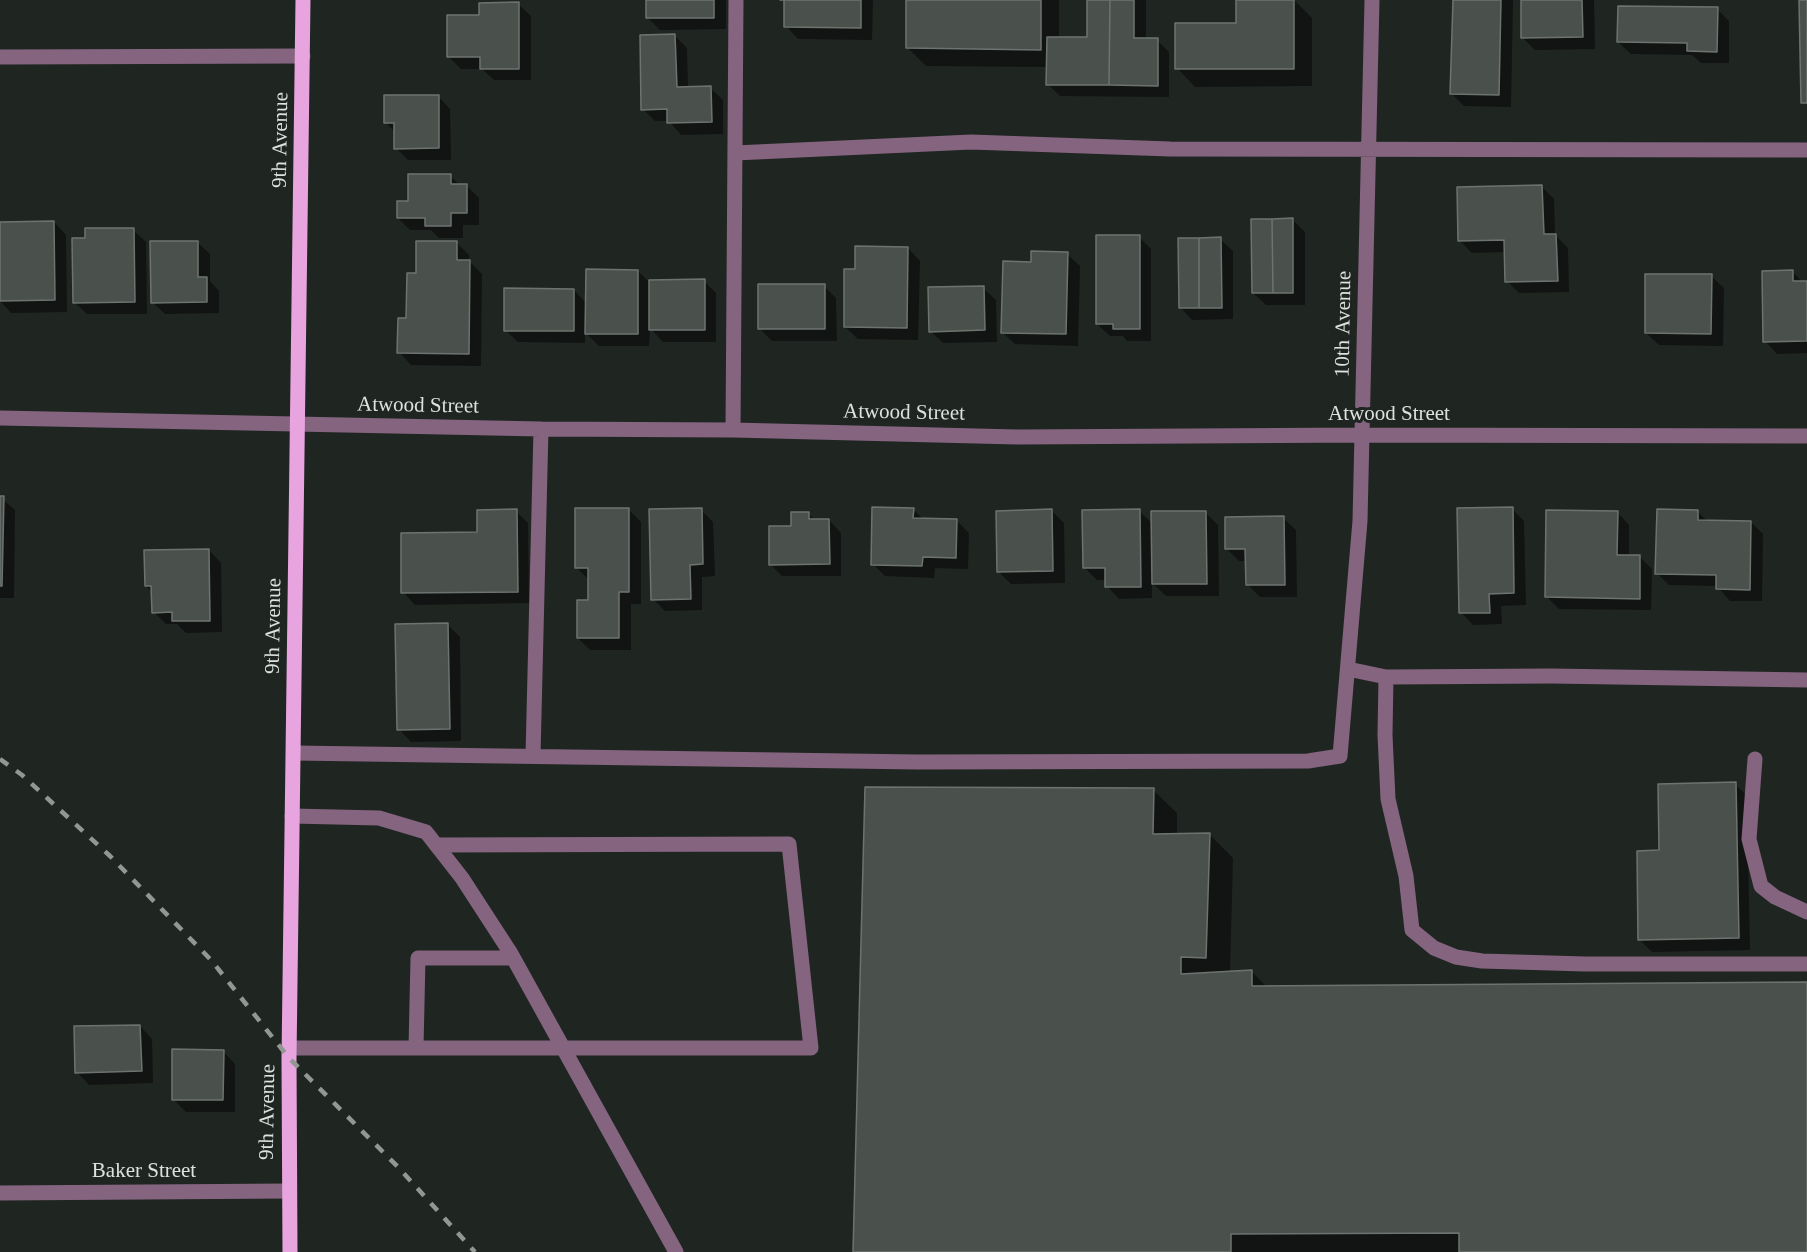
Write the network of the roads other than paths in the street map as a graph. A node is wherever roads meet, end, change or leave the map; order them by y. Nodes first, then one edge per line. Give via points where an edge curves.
1 (303, 0) edge
2 (736, 0) edge
3 (1372, 0) edge
4 (303, 56) junction
5 (0, 57) edge
6 (1369, 150) junction
7 (1807, 150) edge
8 (735, 153) junction
9 (0, 418) edge
10 (297, 424) junction
11 (541, 429) junction
12 (733, 430) junction
13 (1363, 435) junction
14 (1807, 436) edge
15 (1348, 669) junction
16 (1386, 677) junction
17 (1807, 680) edge
18 (294, 753) junction
19 (533, 755) junction
20 (1755, 759) dead end
21 (292, 816) junction
22 (436, 845) junction
23 (1807, 912) edge
24 (513, 958) junction
25 (1807, 964) edge
26 (563, 1047) junction
27 (290, 1048) junction
28 (416, 1048) junction
29 (288, 1191) junction
30 (0, 1193) edge
31 (290, 1252) edge
32 (676, 1252) edge

1 - 4 main road, 9th Avenue
2 - 8 street
3 - 6 street, 10th Avenue
4 - 5 street
4 - 10 main road, 9th Avenue
6 - 7 street
6 - 8 street via 971,142
6 - 13 street, 10th Avenue
8 - 12 street
9 - 10 street, Atwood Street
10 - 11 street, Atwood Street
10 - 18 main road, 9th Avenue
11 - 12 street, Atwood Street
11 - 19 street
12 - 13 street, Atwood Street via 1017,437
13 - 14 street, Atwood Street
13 - 15 street, 10th Avenue
15 - 16 street
15 - 19 street, 10th Avenue via 1340,756 1308,761 918,762
16 - 17 street
16 - 25 street via 1388,799 1406,876 1412,930 1434,948 1456,957 1508,964
18 - 19 street
18 - 21 main road, 9th Avenue
20 - 23 street via 1749,839 1761,886
21 - 22 street via 379,818 426,832
21 - 27 main road, 9th Avenue
22 - 24 street
22 - 26 street via 789,844 811,1048
24 - 26 street
24 - 28 street via 418,958
26 - 28 street
26 - 32 street
27 - 28 street
27 - 29 main road, 9th Avenue
29 - 30 street, Baker Street
29 - 31 main road, 9th Avenue

